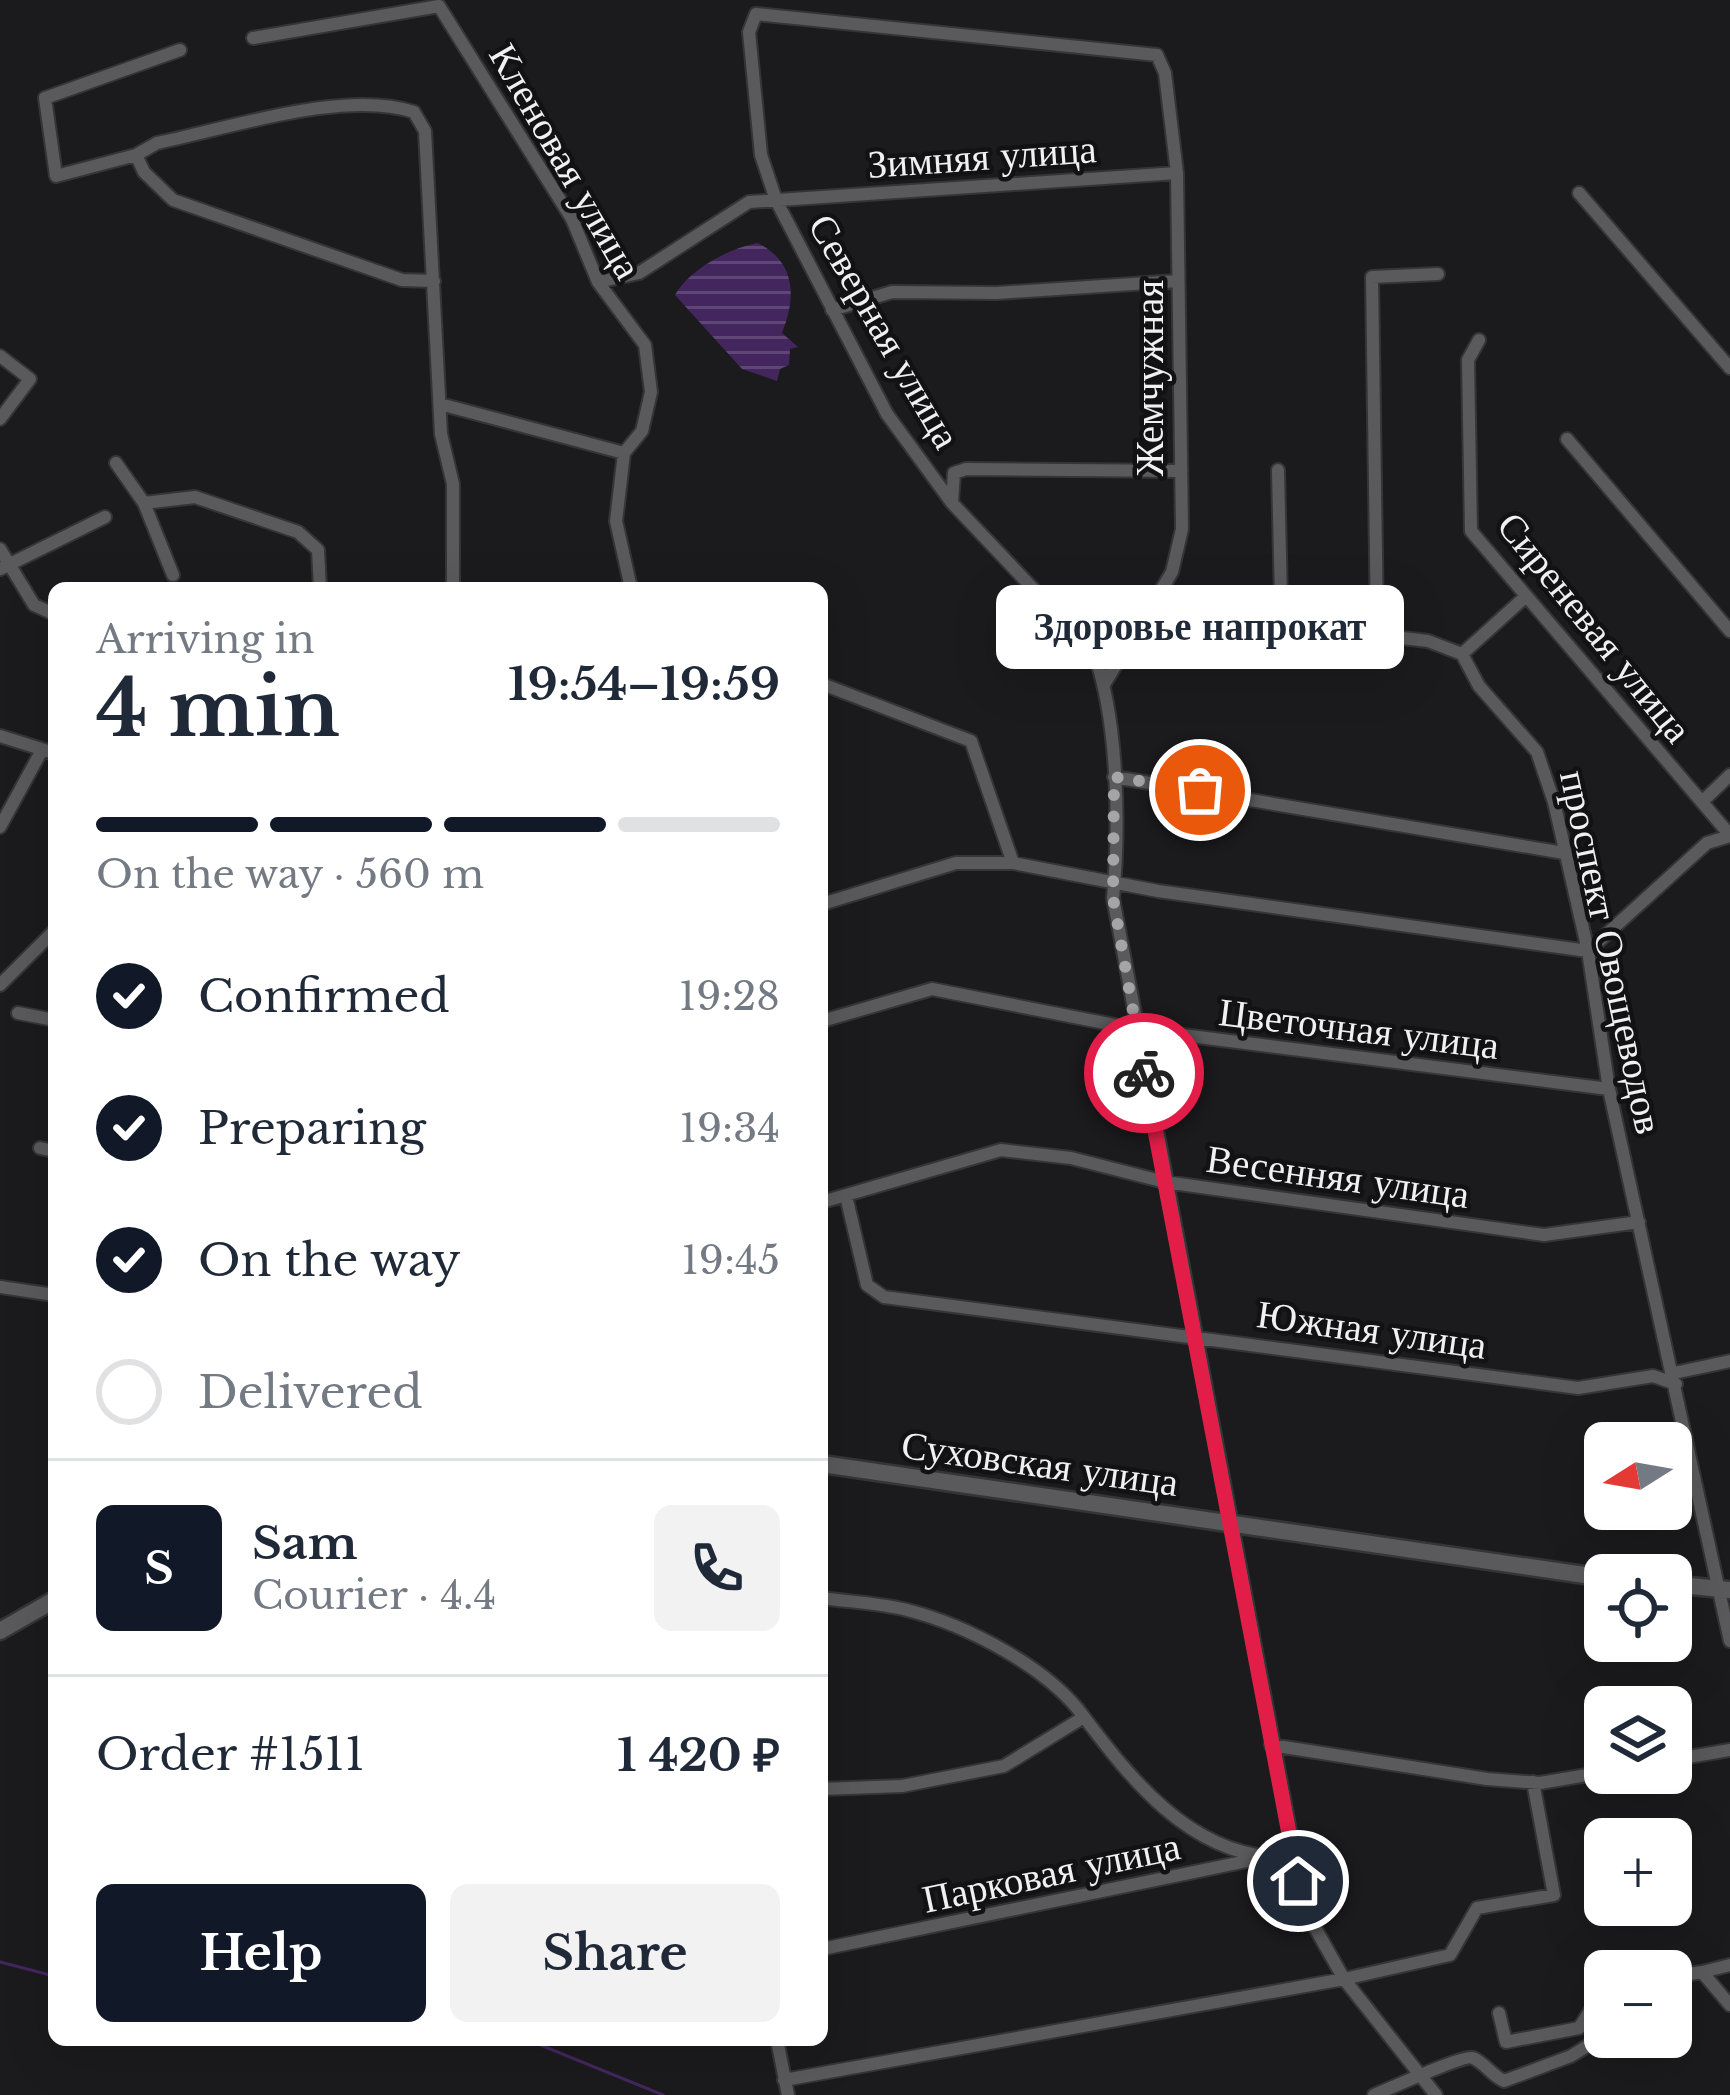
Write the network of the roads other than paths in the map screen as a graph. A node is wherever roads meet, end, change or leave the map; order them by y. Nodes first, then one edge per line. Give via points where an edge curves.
1 (755, 14) joint
2 (253, 38) dead end
3 (180, 50) dead end
4 (136, 155) junction
5 (1177, 173) junction
6 (1579, 193) dead end
7 (776, 200) junction
8 (1438, 274) dead end
9 (434, 281) junction
10 (1178, 281) junction
11 (598, 282) junction
12 (832, 310) junction
13 (1479, 340) dead end
14 (0, 356) edge
15 (1730, 368) edge
16 (440, 404) junction
17 (0, 418) edge
18 (1568, 440) dead end
19 (624, 453) junction
20 (116, 463) dead end
21 (1179, 470) junction
22 (1278, 470) dead end
23 (145, 503) junction
24 (952, 503) junction
25 (105, 517) dead end
26 (0, 549) edge
27 (6, 566) edge
28 (173, 575) dead end
29 (320, 582) edge
30 (453, 582) edge
31 (631, 582) edge
32 (1525, 598) junction
33 (48, 611) edge
34 (1730, 631) edge
35 (1385, 636) junction
36 (1462, 654) junction
37 (1105, 682) junction
38 (828, 686) edge
39 (0, 736) edge
40 (48, 752) edge
41 (1730, 775) edge
42 (1114, 777) junction
43 (1702, 802) junction
44 (0, 827) edge
45 (1730, 836) edge
46 (1564, 853) junction
47 (1012, 863) junction
48 (1115, 881) junction
49 (828, 902) edge
50 (48, 937) edge
51 (1588, 951) junction
52 (0, 985) edge
53 (18, 1013) dead end
54 (48, 1019) edge
55 (828, 1019) edge
56 (1136, 1030) junction
57 (1609, 1090) junction
58 (1165, 1183) junction
59 (846, 1196) junction
60 (828, 1200) edge
61 (1639, 1222) junction
62 (0, 1287) edge
63 (48, 1294) edge
64 (1195, 1342) junction
65 (1730, 1361) edge
66 (1675, 1378) junction
67 (828, 1465) edge
68 (1228, 1524) junction
69 (1584, 1575) edge
70 (1692, 1586) edge
71 (1724, 1589) edge
72 (828, 1599) edge
73 (48, 1603) edge
74 (0, 1631) edge
75 (1730, 1641) edge
76 (1084, 1718) junction
77 (1271, 1745) junction
78 (1730, 1750) edge
79 (1692, 1756) edge
80 (1584, 1775) edge
81 (1533, 1782) junction
82 (828, 1789) edge
83 (1291, 1852) junction
84 (1271, 1857) junction
85 (828, 1948) edge
86 (1730, 1964) edge
87 (1702, 1972) junction
88 (1692, 1975) edge
89 (1344, 1979) junction
90 (1730, 2005) edge
91 (1499, 2013) dead end
92 (1584, 2020) edge
93 (778, 2046) edge
94 (1584, 2048) edge
95 (1423, 2078) junction
96 (786, 2088) edge
97 (1374, 2095) edge
98 (1436, 2095) edge

1 - 5 street, Жемчужная via 1157,55
1 - 7 street, Северная улица via 754,96
2 - 11 street, Кленовая улица via 439,6 572,220
3 - 4 street via 45,98 56,176
4 - 9 street via 173,200 403,280
4 - 9 street via 157,142 347,105 414,112 425,131
5 - 7 street, Зимняя улица
5 - 10 street, Жемчужная
6 - 15 street
7 - 11 street, Зимняя улица via 749,202 638,274
7 - 12 street, Северная улица
8 - 35 street via 1372,277 1377,626
9 - 16 street
10 - 12 street via 892,292
10 - 21 street, Жемчужная
11 - 19 street, Кленовая улица via 645,345 651,392 642,431
12 - 24 street, Северная улица via 887,413
13 - 32 street, Сиреневая улица via 1468,360 1471,531
14 - 17 street via 30,379
16 - 19 street
16 - 30 street via 453,484
18 - 34 street
19 - 31 street, Кленовая улица via 616,521
20 - 23 street
21 - 24 street via 966,469 954,473
21 - 37 street, Жемчужная via 1182,529 1172,572
22 - 35 street via 1281,601
23 - 28 street
23 - 29 street via 195,497 298,532 318,550
24 - 37 street, Северная улица via 1094,653
25 - 27 street
26 - 27 street
27 - 33 street
32 - 36 street
32 - 43 street, Сиреневая улица
35 - 36 street
36 - 46 street, проспект Овощеводов via 1537,752
37 - 42 street, Северная улица
38 - 47 street via 971,741
39 - 40 street
40 - 44 street
41 - 43 street
42 - 46 street
42 - 48 street, Северная улица
43 - 45 street, Сиреневая улица
45 - 51 street via 1707,843
46 - 51 street, проспект Овощеводов
47 - 48 street
47 - 49 street via 956,863
48 - 51 street
48 - 56 street, Северная улица
50 - 52 street
51 - 57 street, проспект Овощеводов
53 - 54 street
55 - 56 street, Цветочная улица via 932,989
56 - 57 street, Цветочная улица
56 - 58 street, Северная улица
57 - 61 street, проспект Овощеводов
58 - 59 street, Весенняя улица via 1001,1150
58 - 61 street, Весенняя улица via 1544,1235
58 - 64 street, Северная улица
59 - 60 street, Весенняя улица
59 - 64 street, Южная улица via 867,1285 884,1297
61 - 66 street, проспект Овощеводов
62 - 63 street
64 - 66 street, Южная улица via 1223,1339 1578,1388
64 - 68 street, Северная улица
65 - 66 street, Южная улица
66 - 71 street, проспект Овощеводов
67 - 68 street, Суховская улица
68 - 69 street, Суховская улица
68 - 77 street, Северная улица
70 - 71 street
71 - 75 street, проспект Овощеводов
72 - 76 street via 944,1622 1043,1680
73 - 74 street
76 - 82 street via 1004,1766 902,1786
76 - 84 street via 1160,1808 1246,1855
77 - 81 street
77 - 83 street, Северная улица
78 - 79 street
80 - 81 street
81 - 89 street via 1553,1895 1477,1909 1450,1955
83 - 84 street, Парковая улица
83 - 89 street, Северная улица via 1305,1910
84 - 85 street, Парковая улица
86 - 87 street
87 - 88 street
87 - 90 street
89 - 95 street, Северная улица
89 - 96 street
91 - 92 street via 1506,2042
93 - 96 street
94 - 95 street via 1504,2081 1459,2056
95 - 97 street
95 - 98 street, Северная улица

